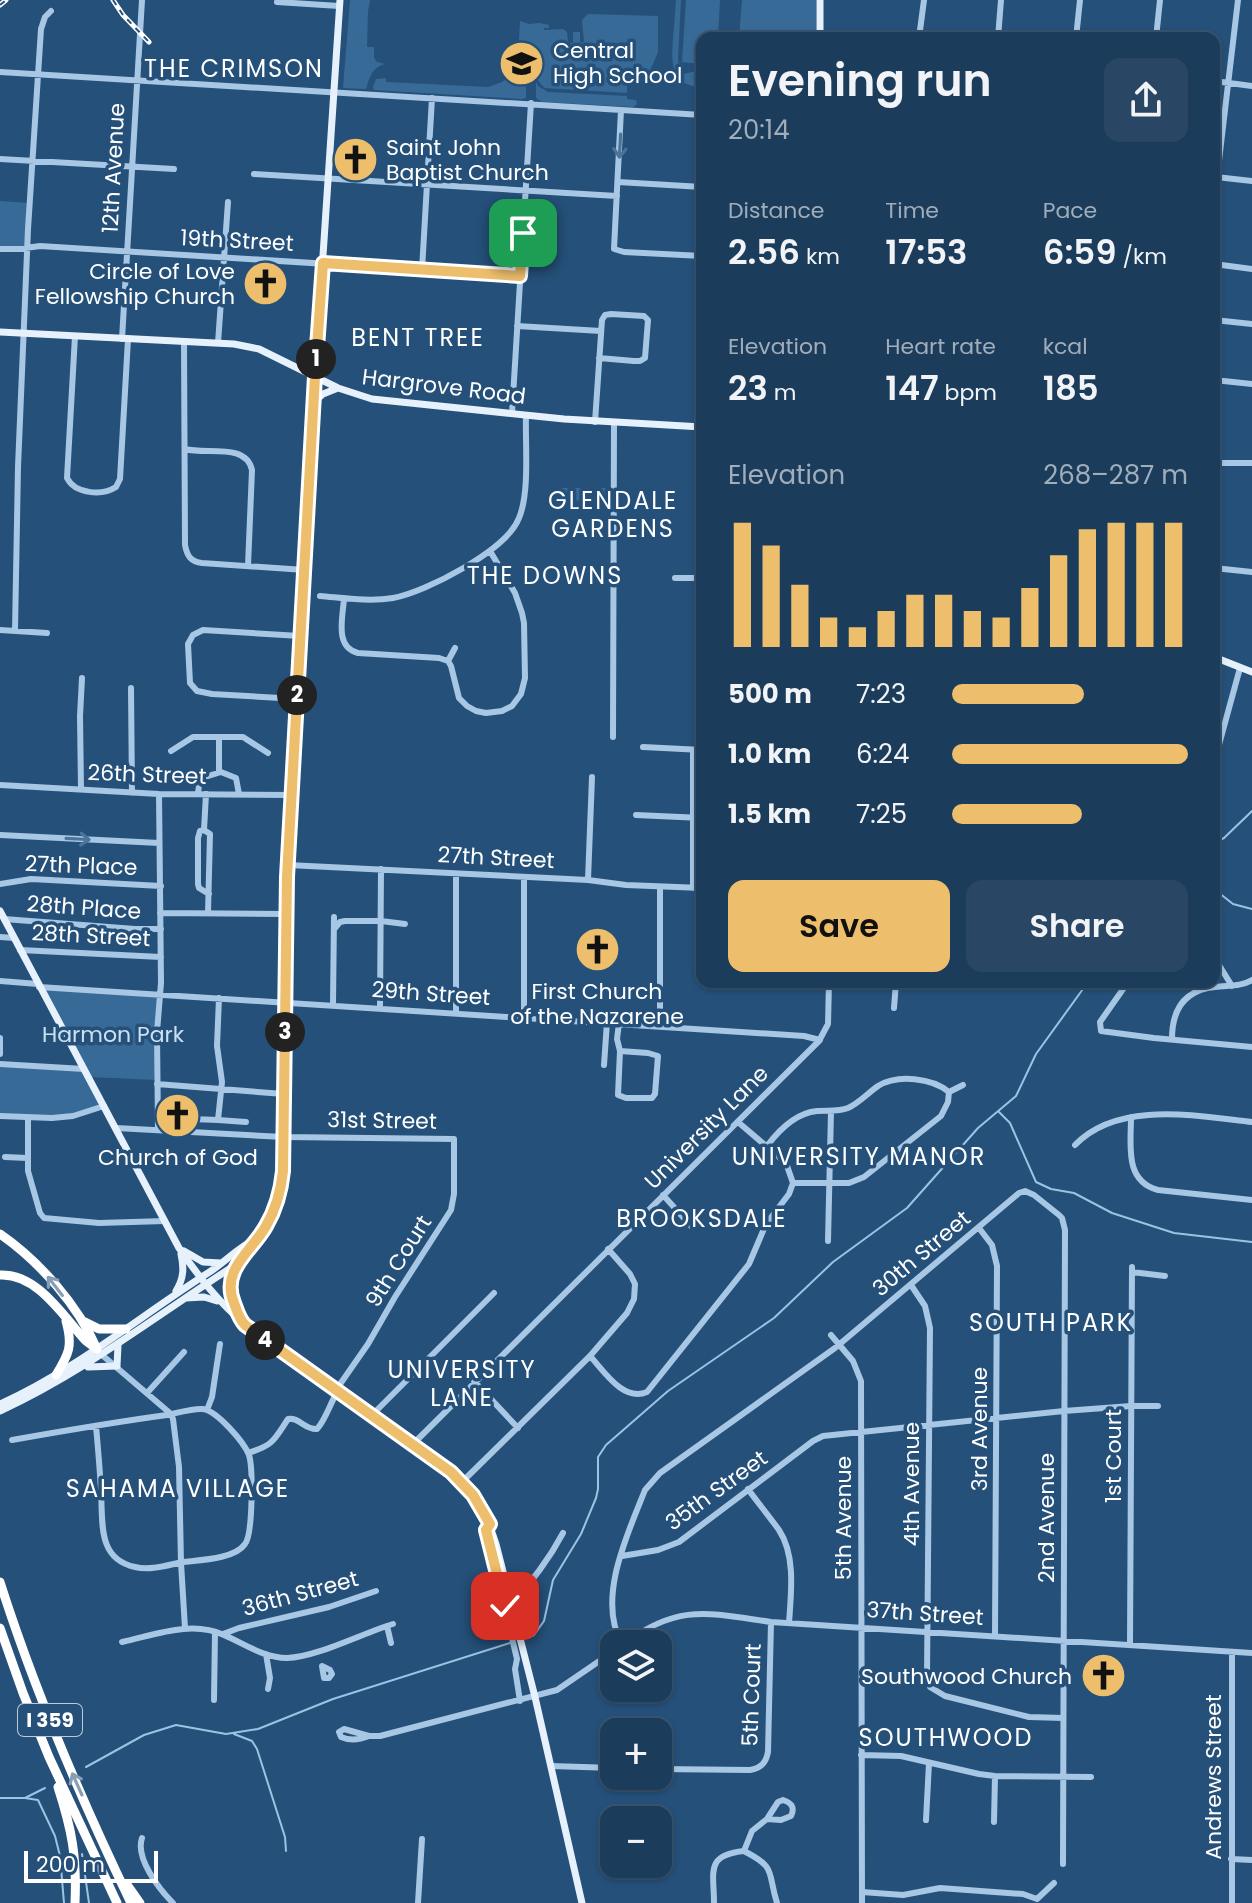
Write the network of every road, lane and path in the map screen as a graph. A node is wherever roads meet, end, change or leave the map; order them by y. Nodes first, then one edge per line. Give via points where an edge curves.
1 (142, 0) edge
2 (820, 0) edge
3 (924, 0) edge
4 (1001, 0) edge
5 (1080, 0) edge
6 (1160, 0) edge
7 (1238, 0) edge
8 (277, 2) edge
9 (339, 3) edge
10 (51, 11) dead end
11 (820, 32) edge
12 (920, 32) edge
13 (998, 32) edge
14 (1077, 32) edge
15 (1157, 32) edge
16 (0, 72) edge
17 (38, 74) junction
18 (137, 80) junction
19 (1220, 82) edge
20 (1228, 83) junction
21 (1252, 86) edge
22 (334, 92) junction
23 (432, 98) junction
24 (531, 103) junction
25 (621, 110) junction
26 (696, 115) edge
27 (1220, 141) edge
28 (0, 159) edge
29 (32, 160) junction
30 (131, 166) junction
31 (174, 169) dead end
32 (254, 174) dead end
33 (1220, 178) edge
34 (329, 179) junction
35 (1252, 181) edge
36 (618, 182) junction
37 (427, 184) junction
38 (696, 187) edge
39 (526, 190) junction
40 (617, 196) junction
41 (228, 202) dead end
42 (27, 248) junction
43 (0, 249) edge
44 (126, 251) junction
45 (696, 256) edge
46 (225, 258) junction
47 (323, 263) junction
48 (1220, 265) edge
49 (1252, 269) edge
50 (422, 270) junction
51 (520, 276) junction
52 (1220, 321) edge
53 (1252, 324) edge
54 (517, 326) junction
55 (601, 331) junction
56 (0, 332) edge
57 (24, 333) junction
58 (75, 336) junction
59 (125, 339) junction
60 (184, 342) junction
61 (218, 343) junction
62 (599, 358) junction
63 (315, 376) junction
64 (1220, 381) edge
65 (1252, 384) edge
66 (338, 388) junction
67 (314, 402) junction
68 (512, 413) junction
69 (526, 415) junction
70 (595, 422) junction
71 (614, 423) junction
72 (696, 427) edge
73 (185, 449) junction
74 (1220, 463) edge
75 (1252, 463) edge
76 (490, 551) junction
77 (248, 566) junction
78 (1220, 569) edge
79 (305, 570) junction
80 (1252, 572) edge
81 (675, 578) dead end
82 (696, 578) edge
83 (320, 596) dead end
84 (344, 598) junction
85 (0, 630) edge
86 (15, 631) junction
87 (47, 633) dead end
88 (300, 636) junction
89 (455, 648) dead end
90 (1220, 660) edge
91 (448, 661) junction
92 (1240, 668) junction
93 (1252, 672) edge
94 (82, 678) dead end
95 (131, 688) dead end
96 (297, 699) junction
97 (219, 737) junction
98 (613, 737) dead end
99 (1220, 741) edge
100 (643, 747) dead end
101 (693, 750) joint
102 (171, 751) dead end
103 (268, 753) dead end
104 (219, 772) junction
105 (592, 777) dead end
106 (0, 785) edge
107 (81, 789) junction
108 (132, 793) junction
109 (159, 794) junction
110 (202, 794) junction
111 (239, 794) junction
112 (292, 795) junction
113 (636, 815) dead end
114 (693, 817) junction
115 (696, 817) edge
116 (204, 830) junction
117 (0, 835) edge
118 (159, 843) junction
119 (288, 865) junction
120 (381, 869) junction
121 (456, 874) junction
122 (524, 877) junction
123 (588, 880) junction
124 (0, 884) edge
125 (161, 886) junction
126 (660, 887) junction
127 (693, 888) joint
128 (209, 894) junction
129 (160, 913) junction
130 (208, 913) junction
131 (286, 914) junction
132 (2, 915) edge
133 (334, 917) dead end
134 (381, 921) junction
135 (405, 924) dead end
136 (161, 929) junction
137 (334, 931) junction
138 (0, 937) edge
139 (14, 938) junction
140 (20, 950) junction
141 (161, 957) junction
142 (1220, 967) edge
143 (1252, 980) edge
144 (0, 981) edge
145 (39, 985) junction
146 (1232, 986) junction
147 (1220, 987) edge
148 (829, 988) edge
149 (896, 988) edge
150 (1124, 988) edge
151 (1207, 988) edge
152 (159, 994) junction
153 (219, 998) junction
154 (285, 1002) junction
155 (333, 1004) junction
156 (380, 1008) junction
157 (894, 1008) dead end
158 (456, 1013) junction
159 (524, 1017) junction
160 (607, 1022) junction
161 (619, 1023) junction
162 (660, 1026) junction
163 (1101, 1031) junction
164 (1093, 1035) dead end
165 (0, 1038) edge
166 (1172, 1039) junction
167 (820, 1040) junction
168 (1252, 1047) edge
169 (620, 1051) junction
170 (0, 1054) edge
171 (0, 1064) edge
172 (604, 1065) dead end
173 (84, 1069) junction
174 (157, 1084) junction
175 (963, 1085) dead end
176 (221, 1089) junction
177 (949, 1092) junction
178 (284, 1094) junction
179 (104, 1106) junction
180 (831, 1111) junction
181 (0, 1116) edge
182 (1131, 1117) junction
183 (28, 1118) junction
184 (191, 1119) dead end
185 (218, 1120) junction
186 (246, 1122) dead end
187 (738, 1122) junction
188 (1252, 1122) edge
189 (116, 1128) junction
190 (158, 1130) junction
191 (284, 1137) junction
192 (454, 1139) joint
193 (1075, 1145) dead end
194 (767, 1146) junction
195 (5, 1157) dead end
196 (27, 1158) junction
197 (793, 1183) junction
198 (830, 1184) junction
199 (1025, 1191) joint
200 (663, 1195) junction
201 (1252, 1200) edge
202 (165, 1221) junction
203 (691, 1226) dead end
204 (979, 1228) junction
205 (0, 1234) edge
206 (256, 1239) junction
207 (828, 1241) dead end
208 (179, 1248) junction
209 (608, 1249) junction
210 (223, 1263) junction
211 (237, 1264) junction
212 (0, 1275) edge
213 (1165, 1276) dead end
214 (202, 1281) junction
215 (911, 1285) junction
216 (494, 1293) dead end
217 (174, 1295) junction
218 (184, 1298) junction
219 (220, 1302) junction
220 (65, 1318) junction
221 (80, 1319) junction
222 (241, 1321) junction
223 (126, 1329) junction
224 (831, 1335) dead end
225 (220, 1344) dead end
226 (840, 1344) junction
227 (118, 1345) junction
228 (100, 1352) junction
229 (184, 1352) dead end
230 (590, 1356) junction
231 (117, 1366) junction
232 (82, 1368) junction
233 (56, 1375) junction
234 (474, 1381) junction
235 (337, 1390) junction
236 (147, 1393) junction
237 (156, 1401) junction
238 (0, 1404) edge
239 (1131, 1406) junction
240 (1158, 1406) dead end
241 (207, 1410) junction
242 (0, 1411) edge
243 (1064, 1411) junction
244 (171, 1414) junction
245 (372, 1415) junction
246 (151, 1417) junction
247 (997, 1417) junction
248 (929, 1424) junction
249 (96, 1426) junction
250 (518, 1428) junction
251 (861, 1431) junction
252 (12, 1440) dead end
253 (414, 1443) junction
254 (248, 1453) junction
255 (462, 1482) junction
256 (748, 1489) junction
257 (490, 1524) junction
258 (563, 1533) dead end
259 (622, 1556) junction
260 (181, 1563) junction
261 (0, 1582) edge
262 (376, 1591) dead end
263 (510, 1598) junction
264 (771, 1622) junction
265 (789, 1623) junction
266 (861, 1627) junction
267 (0, 1628) edge
268 (185, 1628) junction
269 (617, 1630) edge
270 (644, 1630) edge
271 (928, 1631) junction
272 (219, 1633) junction
273 (995, 1635) junction
274 (1064, 1639) junction
275 (122, 1642) dead end
276 (391, 1643) dead end
277 (1130, 1644) junction
278 (318, 1651) junction
279 (1232, 1652) junction
280 (1252, 1653) edge
281 (266, 1654) junction
282 (600, 1661) edge
283 (322, 1666) dead end
284 (268, 1689) dead end
285 (535, 1697) junction
286 (214, 1700) dead end
287 (520, 1701) junction
288 (1063, 1718) junction
289 (369, 1736) dead end
290 (861, 1755) junction
291 (49, 1757) junction
292 (929, 1763) junction
293 (551, 1766) junction
294 (600, 1768) edge
295 (672, 1769) edge
296 (995, 1776) junction
297 (1063, 1776) junction
298 (1091, 1777) dead end
299 (767, 1819) dead end
300 (926, 1820) dead end
301 (994, 1822) dead end
302 (142, 1838) dead end
303 (422, 1839) dead end
304 (744, 1851) junction
305 (109, 1855) junction
306 (1231, 1859) junction
307 (1252, 1860) edge
308 (1063, 1864) dead end
309 (1054, 1883) dead end
310 (862, 1892) junction
311 (1038, 1901) edge
312 (75, 1903) edge
313 (117, 1903) edge
314 (131, 1903) edge
315 (140, 1903) edge
316 (173, 1903) edge
317 (418, 1903) edge
318 (582, 1903) edge
319 (714, 1903) edge
320 (777, 1903) edge
321 (862, 1903) edge
322 (1232, 1903) edge

1 - 18 street, 12th Avenue
2 - 11 main road
3 - 12 street
4 - 13 street
5 - 14 street
6 - 15 street
7 - 20 street
8 - 9 street
9 - 22 main road
10 - 17 street via 41,29
16 - 17 street
17 - 18 street
17 - 29 street
18 - 22 street
18 - 30 street, 12th Avenue
19 - 20 street
20 - 21 street
20 - 27 street
22 - 23 street
22 - 34 main road
23 - 24 street
23 - 37 street
24 - 25 street
24 - 39 street
25 - 26 street
25 -> 36 street
28 - 29 street
29 - 30 street
29 - 42 street
30 - 31 street
30 - 44 street, 12th Avenue
32 - 34 street
33 - 35 street
34 - 37 street
34 - 47 main road
36 - 38 street
36 - 40 street
37 - 39 street
37 - 50 street
39 - 40 street
39 - 51 street
40 - 45 street via 614,249
41 - 46 street
42 - 43 street, 19th Street
42 - 44 street, 19th Street
42 - 57 street
44 - 46 street, 19th Street
44 - 59 street, 12th Avenue
46 - 47 street, 19th Street
46 - 61 street
47 - 50 street, 19th Street
47 - 63 main road
48 - 49 street
50 - 51 street, 19th Street
51 - 54 street
52 - 53 street
54 - 55 street
54 - 68 street
55 - 62 street
55 - 62 street via 605,315 648,320 645,358
56 - 57 main road, Hargrove Road
57 - 58 main road, Hargrove Road
57 - 86 street
58 - 59 main road, Hargrove Road
58 - 59 street, 12th Avenue via 67,478 78,490 104,492 120,479
59 - 60 main road, Hargrove Road
60 - 61 main road, Hargrove Road
60 - 73 street
61 - 63 main road, Hargrove Road via 256,348
62 - 70 street
63 - 66 main road, Hargrove Road
63 - 67 main road
64 - 65 street
66 - 67 main road
66 - 68 main road, Hargrove Road via 372,399
67 - 79 main road
68 - 69 main road, Hargrove Road
69 - 70 main road, Hargrove Road
69 - 76 street via 520,516 509,535
70 - 71 main road, Hargrove Road
71 - 72 main road, Hargrove Road
71 - 98 street
73 - 77 street via 188,556 197,563
73 - 77 street via 240,453 252,464
74 - 75 street
76 - 84 street via 411,594 379,600
76 - 91 street via 522,613 524,688 507,709 476,711 459,698
77 - 79 street
78 - 80 street
79 - 88 main road
81 - 82 street
83 - 84 street
84 - 91 street via 342,635 353,652
85 - 86 street
86 - 87 street
88 - 96 main road
88 - 96 street via 209,630 198,632 188,644 190,683 197,691
89 - 91 street
90 - 92 main road
92 - 93 main road
92 - 99 street
94 - 107 street
95 - 108 street
96 - 112 main road
97 - 102 street via 193,737
97 - 103 street via 243,737
97 - 104 street
100 - 101 street
101 - 114 street
104 - 110 street via 205,777 199,785
104 - 111 street via 236,778
105 - 123 street
106 - 107 street, 26th Street
107 - 108 street, 26th Street
108 - 109 street, 26th Street
109 - 110 street, 26th Street
109 - 118 street
110 - 111 street, 26th Street
110 - 116 street
111 - 112 street, 26th Street
112 - 119 main road
113 - 114 street
114 - 115 street
114 - 127 street
116 - 128 street via 210,834
116 - 128 street via 198,838 198,884
117 -> 118 street
118 - 125 street
119 - 120 street, 27th Street
119 - 131 main road
120 - 121 street, 27th Street
120 - 134 street
121 - 122 street, 27th Street
121 - 158 street
122 - 123 street, 27th Street
122 - 159 street
123 - 126 street, 27th Street
124 - 125 street, 27th Place via 31,879
125 - 129 street
126 - 127 street, 27th Street
126 - 162 street
128 - 130 street
129 - 130 street, 28th Place
129 - 136 street
130 - 131 street, 28th Place
131 - 154 main road
132 - 136 street, 28th Place
132 - 139 main road
133 - 137 street
134 - 135 street
134 - 137 street via 345,921
134 - 156 street
136 - 141 street
137 - 155 street
138 - 139 street, 28th Street
139 - 140 main road
140 - 141 street, 28th Street
140 - 145 main road
141 - 152 street
142 - 146 street
143 - 146 street
144 - 145 street, 29th Street
145 - 152 street, 29th Street
145 - 173 main road
146 - 147 street
148 - 167 street via 829,1019
149 - 157 street
150 - 163 street via 1100,1022
151 - 166 street via 1177,1009
152 - 153 street, 29th Street
152 - 174 street
153 - 154 street, 29th Street
153 - 176 street
154 - 155 street, 29th Street
154 - 178 main road
155 - 156 street, 29th Street
156 - 158 street, 29th Street
158 - 159 street, 29th Street
159 - 160 street, 29th Street
160 - 161 street, 29th Street
160 - 172 street
161 - 162 street, 29th Street
161 - 169 street
162 - 167 street, 29th Street
163 - 164 street
163 - 166 street
165 - 170 street
166 - 168 street
167 - 187 street, University Lane
169 - 169 street via 658,1056 652,1098 618,1095
171 - 173 street
173 - 179 main road
174 - 176 street
174 - 190 street
175 - 177 street
176 - 178 street
176 - 185 street
177 - 180 street via 922,1081 895,1080
177 - 198 street via 944,1112 864,1177
178 - 191 main road
179 - 183 street via 73,1116
179 - 189 main road
180 - 194 street via 796,1118
180 - 198 street
181 - 183 street
182 - 188 street via 1158,1113
182 - 193 street via 1087,1134
182 - 201 street via 1131,1159 1147,1186
183 - 196 street
184 - 185 street
185 - 186 street
187 - 194 street
187 - 200 street, University Lane
189 - 190 street, 31st Street
189 - 202 main road
190 - 191 street, 31st Street
191 - 192 street, 31st Street
191 - 206 main road via 280,1193
192 - 235 street, 9th Court via 451,1210
194 - 197 street via 786,1163
195 - 196 street
196 - 202 street via 44,1218
197 - 198 street
197 - 230 street via 766,1224 749,1264 647,1392 625,1391
198 - 207 street
199 - 204 street, 30th Street
199 - 243 street, 2nd Avenue via 1059,1215 1064,1225
200 - 203 street
200 - 209 street, University Lane
202 - 208 main road
204 - 215 street, 30th Street
204 - 247 street, 3rd Avenue via 997,1260
221 -> 205 highway via 40,1266
206 - 210 main road
206 - 211 main road
208 - 210 main road via 203,1262
208 - 214 main road
208 - 217 main road via 184,1266
209 - 230 street via 632,1278 635,1294 624,1318
209 - 234 street, University Lane
210 - 214 main road
211 - 214 main road
211 - 222 main road via 230,1292
212 - 220 highway via 33,1285
213 - 239 street, 1st Court via 1132,1270
214 - 217 main road
214 - 218 main road
214 - 219 main road
215 - 226 street, 30th Street
215 - 248 street, 4th Avenue via 929,1317
216 - 245 street
217 - 223 main road
218 - 219 main road
218 - 227 main road
219 - 222 main road
220 - 228 highway
220 - 233 highway via 70,1348
221 - 223 highway via 99,1329
221 - 228 highway
222 - 235 main road
223 - 228 main road
224 - 226 street, 5th Avenue
225 - 241 street
226 - 251 street, 5th Avenue via 860,1376
226 - 259 street, 30th Street via 655,1477 645,1490
227 - 228 main road
227 - 231 main road
228 - 231 street
228 - 232 main road
228 - 233 main road
229 - 236 street
230 - 250 street
231 - 232 main road
231 - 236 street
232 - 242 main road
233 - 238 main road
234 - 250 street
234 - 253 street, University Lane
235 - 245 main road
235 - 254 street, 9th Court via 317,1429 288,1419 273,1442
236 - 237 street
237 - 244 street
237 - 246 street
239 - 240 street
239 - 243 street
239 - 277 street, 1st Court
241 - 244 street
241 - 254 street via 237,1435
243 - 247 street
243 - 274 street, 2nd Avenue
244 - 246 street
244 - 260 street via 179,1467
245 - 253 main road
246 - 249 street
247 - 248 street
247 - 273 street, 3rd Avenue
248 - 251 street
248 - 271 street, 4th Avenue
249 - 252 street
249 - 260 street via 101,1523 109,1549 135,1567
250 - 255 street
251 - 256 street, 35th Street via 813,1441
251 - 266 street, 5th Avenue
253 - 255 main road
254 - 260 street via 248,1541 231,1554
255 - 257 main road
256 - 259 street, 35th Street via 679,1542
256 - 265 street, 5th Court via 788,1549
257 - 263 main road
257 - 287 street via 486,1530 517,1659
258 - 263 street via 527,1586
259 - 269 street, 30th Street via 612,1598
260 - 268 street
305 -> 261 highway, I 359 via 38,1690
262 - 272 street, 36th Street
263 - 285 main road
264 - 265 street, 37th Street
264 - 270 street, 37th Street via 686,1615
264 - 295 street, 5th Court via 765,1762 739,1771
265 - 266 street, 37th Street
266 - 271 street, 37th Street
266 - 290 street, 5th Avenue
267 - 291 highway, I 359
268 - 272 street
268 - 275 street
271 - 273 street, 37th Street
271 - 288 street, 4th Avenue via 930,1687 945,1696 1029,1717
272 - 281 street, 36th Street
272 - 286 street
273 - 274 street, 37th Street
274 - 277 street, 37th Street
274 - 288 street, 2nd Avenue
276 - 278 street, 36th Street via 390,1625
277 - 279 street, 37th Street
278 - 281 street, 36th Street via 290,1658
278 - 283 street
279 - 280 street, 37th Street
279 - 306 street, Andrews Street
281 - 284 street
282 - 285 street via 557,1690
285 - 287 street
285 - 293 main road
287 - 289 street
288 - 297 street, 2nd Avenue
290 - 292 street
290 - 310 street, 5th Avenue
291 - 312 highway via 72,1834
291 - 313 highway
292 - 296 street
292 - 300 street
293 - 294 street
293 - 318 main road
296 - 297 street
296 - 301 street
297 - 298 street
297 - 308 street, 2nd Avenue
299 - 304 street via 752,1831
302 - 316 street via 146,1863
303 - 317 street
304 - 319 street via 717,1860
304 - 320 street via 769,1869
305 - 314 highway, I 359
305 - 315 highway
306 - 307 street
306 - 322 street, Andrews Street
309 - 311 street
310 - 311 street via 903,1895 940,1888 1023,1894
310 - 321 street, 5th Avenue

